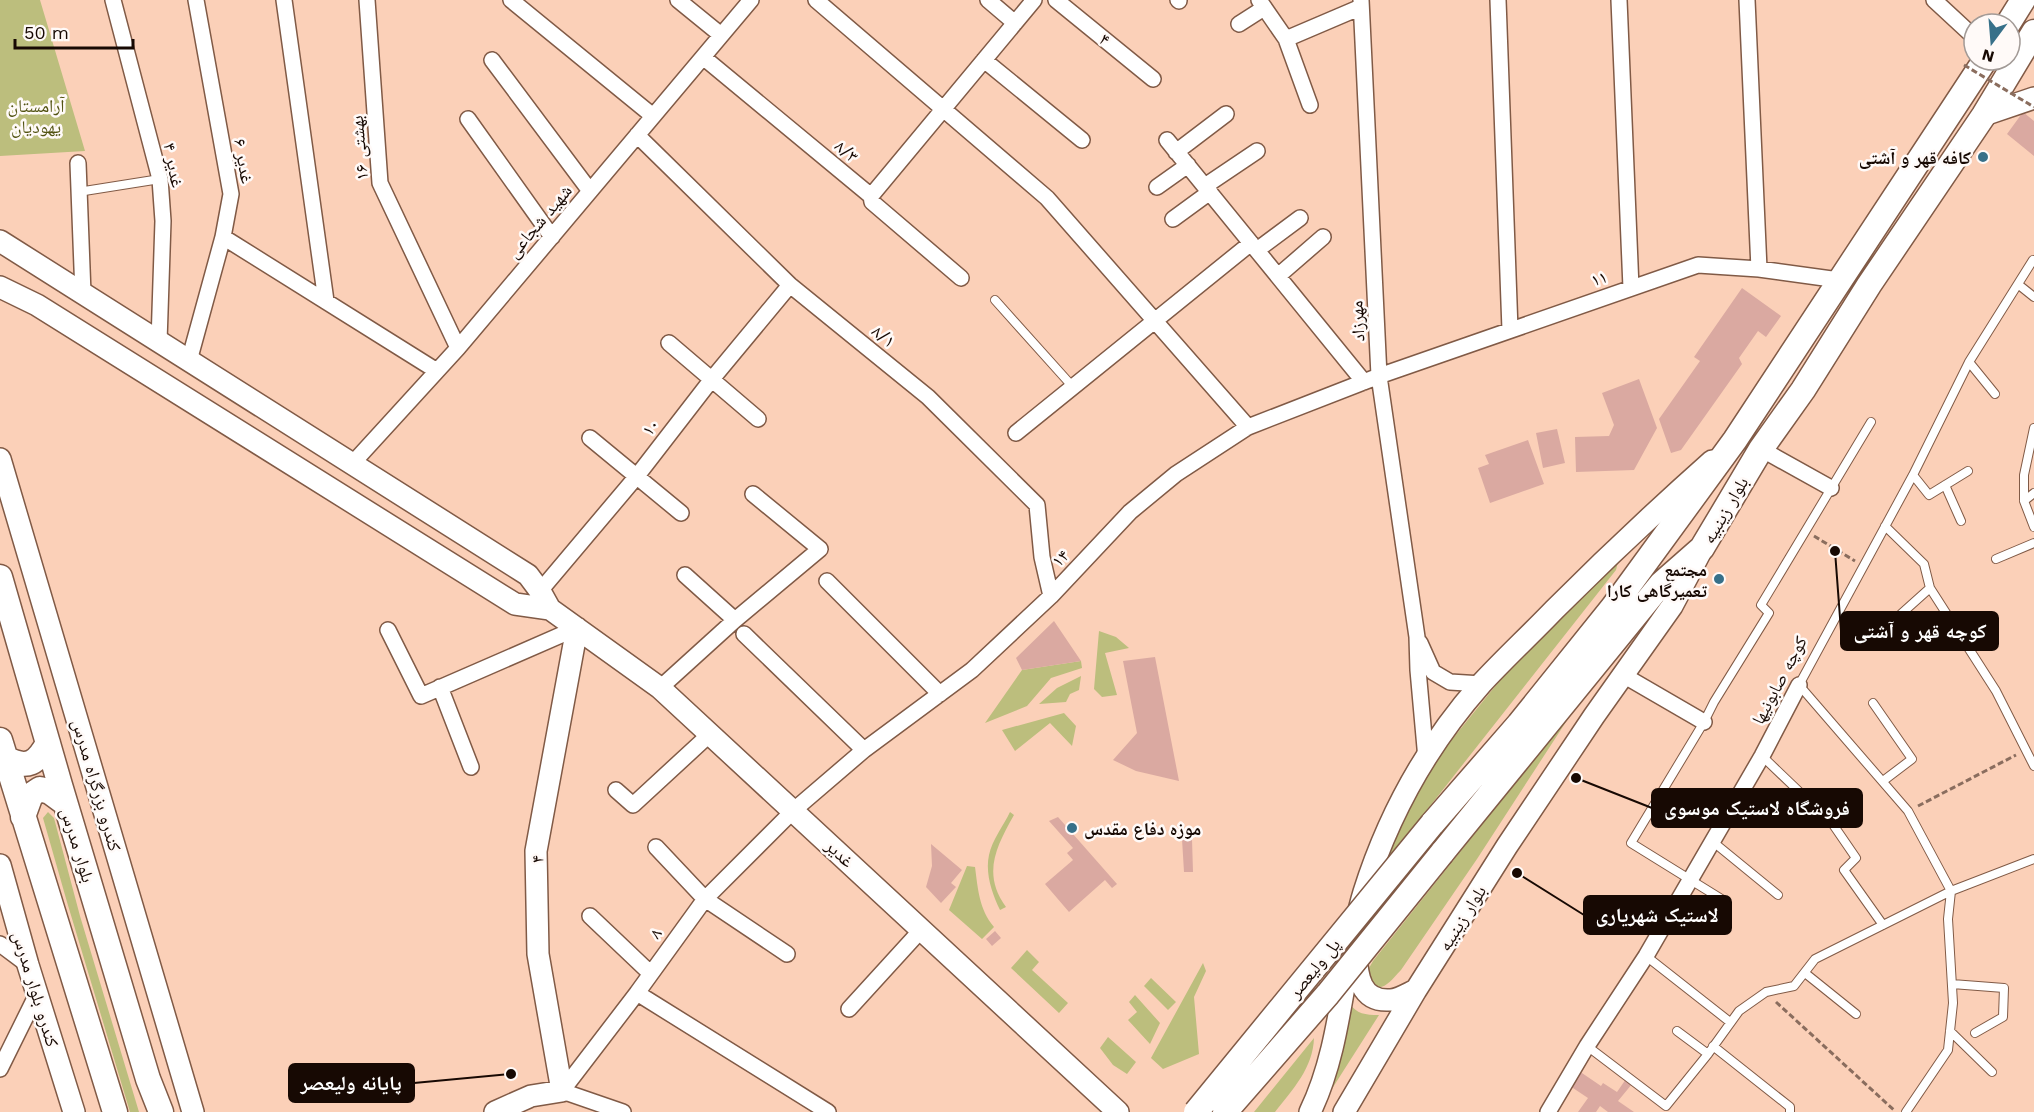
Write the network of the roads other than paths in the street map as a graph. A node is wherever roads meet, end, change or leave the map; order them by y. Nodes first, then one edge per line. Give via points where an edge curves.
1 (112, 0) edge
2 (196, 0) edge
3 (284, 0) edge
4 (367, 0) edge
5 (511, 0) edge
6 (678, 0) edge
7 (751, 0) edge
8 (816, 0) edge
9 (988, 0) edge
10 (1034, 0) edge
11 (1056, 0) edge
12 (1498, 0) edge
13 (1619, 0) edge
14 (1747, 0) edge
15 (1934, 0) edge
16 (1262, 4) edge
17 (1361, 4) edge
18 (1015, 23) junction
19 (1239, 24) dead end
20 (1962, 26) edge
21 (2034, 32) edge
22 (722, 35) junction
23 (1286, 39) junction
24 (703, 57) junction
25 (492, 60) dead end
26 (984, 60) junction
27 (1969, 72) edge
28 (1153, 79) dead end
29 (2034, 98) edge
30 (1310, 105) dead end
31 (943, 109) junction
32 (1226, 114) dead end
33 (1984, 115) junction
34 (653, 116) junction
35 (468, 119) dead end
36 (637, 135) junction
37 (1082, 140) dead end
38 (1257, 151) dead end
39 (78, 163) dead end
40 (1188, 165) junction
41 (160, 179) junction
42 (1156, 187) dead end
43 (1207, 189) junction
44 (590, 191) junction
45 (78, 192) junction
46 (871, 196) junction
47 (1300, 218) dead end
48 (1173, 219) dead end
49 (223, 237) junction
50 (552, 237) junction
51 (1323, 237) dead end
52 (0, 241) edge
53 (1254, 247) junction
54 (2033, 260) edge
55 (1759, 269) junction
56 (55, 276) junction
57 (1278, 276) junction
58 (961, 278) dead end
59 (1839, 280) junction
60 (790, 285) junction
61 (2019, 285) junction
62 (0, 287) edge
63 (1631, 288) junction
64 (83, 294) junction
65 (2034, 297) edge
66 (995, 300) dead end
67 (326, 301) junction
68 (37, 305) junction
69 (1154, 321) junction
70 (1510, 330) junction
71 (159, 342) junction
72 (669, 343) dead end
73 (458, 348) junction
74 (189, 361) junction
75 (1969, 362) junction
76 (437, 371) junction
77 (1379, 376) junction
78 (712, 379) junction
79 (1364, 382) junction
80 (1073, 387) junction
81 (1995, 394) dead end
82 (758, 419) dead end
83 (1871, 422) dead end
84 (1248, 427) junction
85 (2034, 428) edge
86 (1016, 433) dead end
87 (590, 438) dead end
88 (1735, 440) junction
89 (1761, 449) junction
90 (0, 459) edge
91 (352, 464) junction
92 (1968, 471) dead end
93 (1913, 475) junction
94 (637, 476) junction
95 (1945, 485) junction
96 (1832, 488) junction
97 (753, 494) dead end
98 (2034, 494) edge
99 (2024, 501) junction
100 (681, 513) dead end
101 (1961, 521) dead end
102 (1886, 526) junction
103 (2034, 527) edge
104 (2034, 543) edge
105 (1702, 548) junction
106 (1996, 559) dead end
107 (685, 575) dead end
108 (0, 578) edge
109 (827, 581) dead end
110 (1930, 588) junction
111 (1051, 596) junction
112 (545, 600) junction
113 (1901, 614) dead end
114 (735, 620) junction
115 (577, 628) junction
116 (388, 630) dead end
117 (744, 634) dead end
118 (1417, 637) junction
119 (1623, 675) junction
120 (1482, 684) junction
121 (1798, 685) junction
122 (440, 687) junction
123 (660, 687) junction
124 (940, 694) junction
125 (1873, 703) dead end
126 (1704, 722) junction
127 (710, 734) junction
128 (48, 743) junction
129 (3, 749) edge
130 (864, 750) junction
131 (1762, 756) junction
132 (1426, 759) junction
133 (2034, 766) edge
134 (471, 767) dead end
135 (1883, 781) junction
136 (616, 790) dead end
137 (65, 803) junction
138 (794, 810) junction
139 (22, 817) junction
140 (1712, 841) junction
141 (656, 847) dead end
142 (2034, 859) edge
143 (0, 864) edge
144 (1690, 880) junction
145 (1951, 891) junction
146 (1778, 895) dead end
147 (705, 899) junction
148 (1723, 900) dead end
149 (590, 916) dead end
150 (1883, 925) junction
151 (922, 929) junction
152 (1354, 932) junction
153 (0, 944) edge
154 (787, 954) dead end
155 (1646, 956) junction
156 (28, 965) junction
157 (650, 973) junction
158 (1805, 973) junction
159 (1952, 984) junction
160 (1416, 990) junction
161 (637, 993) junction
162 (37, 994) junction
163 (849, 1009) dead end
164 (1856, 1014) dead end
165 (1730, 1022) junction
166 (1677, 1031) dead end
167 (1950, 1031) junction
168 (1975, 1033) dead end
169 (1587, 1046) junction
170 (1713, 1046) junction
171 (4, 1052) edge
172 (1708, 1054) junction
173 (0, 1068) edge
174 (1992, 1072) dead end
175 (562, 1091) junction
176 (1310, 1111) edge
177 (74, 1112) edge
178 (115, 1112) edge
179 (161, 1112) edge
180 (193, 1112) edge
181 (495, 1112) edge
182 (623, 1112) edge
183 (828, 1112) edge
184 (1118, 1112) edge
185 (1196, 1112) edge
186 (1225, 1112) edge
187 (1344, 1112) edge
188 (1548, 1112) edge
189 (1790, 1112) edge
190 (1906, 1112) edge

1 - 41 street, غدیر ۴
2 - 49 street, غدیر ۶ via 231,194
3 - 67 street
4 - 73 street, ۱۶ بهشتی via 380,183
5 - 34 street
6 - 22 street
7 - 22 street, شهید شجاعی
8 - 31 street
9 - 18 street
10 - 18 street
11 - 28 street, ۴
12 - 70 street
13 - 63 street
14 - 55 street
15 - 20 street
16 - 19 street
16 - 23 street
17 - 23 street
17 - 77 street, مهرزاد
18 - 26 street
21 - 33 main road, بلوار زینبیه
22 - 24 street, شهید شجاعی
23 - 30 street
24 - 34 street, شهید شجاعی
24 - 46 street, ۸/۳
25 - 44 street
26 - 31 street
26 - 37 street
27 - 59 main road, بلوار زینبیه
29 - 33 street
31 - 46 street
31 - 69 street via 1047,198
32 - 40 street via 1172,146
33 - 89 main road, بلوار زینبیه
34 - 36 street, شهید شجاعی
35 - 50 street
36 - 44 street, شهید شجاعی
36 - 60 street, ۸/۱
38 - 43 street
39 - 45 street
40 - 42 street
40 - 43 street
41 - 45 lane
41 - 71 street, غدیر ۴ via 163,221
43 - 48 street
43 - 53 street
44 - 50 street, شهید شجاعی
45 - 64 street
46 - 58 street, ۸/۳ via 872,202
47 - 53 street
49 - 67 street
49 - 74 street, غدیر ۶
50 - 73 street, شهید شجاعی
51 - 57 street
52 - 56 street, غدیر
53 - 57 street
53 - 69 street
54 - 61 lane, کوچه صابونیها
55 - 59 street, ۱۱
55 - 63 street, ۱۱ via 1698,265
56 - 64 street, غدیر
56 - 68 street via 35,282 32,293
57 - 79 street
59 - 88 main road, بلوار زینبیه
60 - 78 street, ۱۰
60 - 111 street, ۸/۱ via 928,397 1036,505
61 - 65 lane
61 - 75 lane, کوچه صابونیها
62 - 68 street
63 - 70 street, ۱۱
64 - 71 street, غدیر
66 - 80 lane
67 - 76 street
68 - 112 street via 515,604
69 - 80 street
69 - 84 street
70 - 77 street, ۱۱
71 - 74 street, غدیر
72 - 78 street
73 - 76 street, شهید شجاعی
74 - 91 street, غدیر
75 - 81 lane
75 - 93 lane, کوچه صابونیها
76 - 91 street, شهید شجاعی
77 - 79 street, ۱۴
77 - 118 street, مهرزاد
78 - 82 street
78 - 94 street, ۱۰
79 - 84 street, ۱۴
80 - 86 street
83 - 96 lane
84 - 111 street, ۱۴ via 1176,474 1130,512
85 - 99 lane via 2024,475
87 - 94 street
88 - 120 street, بلوار زینبیه via 1658,508
88 - 185 main road, پل ولیعصر, bridge via 1613,607
89 - 96 street
89 - 105 main road, بلوار زینبیه
90 - 180 street, کندرو بزرگراه مدرس
91 - 112 street, غدیر via 528,575
92 - 95 lane
93 - 95 lane via 1929,495
93 - 102 lane, کوچه صابونیها
94 - 100 street
94 - 112 street, ۱۰
95 - 101 lane
96 - 126 lane via 1761,605 1769,613
97 - 114 street via 820,549
98 - 99 lane
99 - 103 lane
102 - 110 lane via 1924,564
102 - 121 lane, کوچه صابونیها
104 - 106 lane
105 - 119 street, بلوار زینبیه via 1672,606
105 - 186 main road, پل ولیعصر, bridge via 1661,584 1328,994
107 - 114 street
108 - 128 main road, بلوار مدرس
109 - 124 street
110 - 113 lane
110 - 133 lane via 1996,691
111 - 124 street, ۱۴ via 972,670
112 - 115 street, غدیر
114 - 123 street
115 - 122 street
115 - 123 street, غدیر
115 - 175 street, ۴ via 536,851 538,954
116 - 122 street via 421,696
117 - 130 street
118 - 120 street via 1433,672 1450,682
118 - 132 street
119 - 126 street
119 - 160 street, بلوار زینبیه via 1507,846
120 - 132 street, بلوار زینبیه
121 - 131 street, کوچه صابونیها
121 - 135 lane
122 - 134 street
123 - 127 street, غدیر
124 - 130 street, ۱۴
125 - 135 lane via 1912,759
126 - 144 lane via 1631,843
127 - 136 street via 633,805
127 - 138 street, غدیر
128 - 129 main road via 32,763 22,765
128 - 137 main road, بلوار مدرس
129 - 139 main road
130 - 138 street, ۱۴
131 - 140 street, کوچه صابونیها
131 - 150 lane via 1832,823 1856,858 1844,870
132 - 152 street, بلوار زینبیه via 1389,827
135 - 145 lane via 1908,810
137 - 139 main road via 40,789 31,795
137 - 179 main road, بلوار مدرس
138 - 147 street, ۸
138 - 151 street, غدیر
139 - 178 main road
140 - 144 street, کوچه صابونیها
140 - 146 lane
141 - 147 street
142 - 145 lane
143 - 156 street, کندرو بلوار مدرس
144 - 148 lane
144 - 155 street, کوچه صابونیها
145 - 150 lane
145 - 159 lane via 1948,919
147 - 154 street
147 - 157 street, ۸
149 - 157 street
150 - 158 lane via 1815,959
151 - 163 street
151 - 184 street, غدیر
152 - 160 street via 1357,975 1365,991 1390,1000
152 - 176 street, بلوار زینبیه via 1324,1077
153 - 156 street
155 - 165 lane
155 - 169 street, کوچه صابونیها
156 - 162 street, کندرو بلوار مدرس
157 - 161 street, ۸
158 - 164 lane
158 - 165 lane via 1794,986 1766,992
159 - 167 lane
159 - 168 lane via 2004,987 2003,1017
160 - 187 street, بلوار زینبیه
161 - 175 street, ۸
161 - 183 street
162 - 171 street
162 - 177 street, کندرو بلوار مدرس
165 - 170 lane
166 - 172 lane
167 - 174 lane
167 - 190 lane via 1948,1050
169 - 172 lane via 1666,1106
169 - 188 street, کوچه صابونیها
170 - 172 lane
170 - 189 lane via 1790,1107
171 - 173 street
175 - 181 street via 531,1096
175 - 182 street

